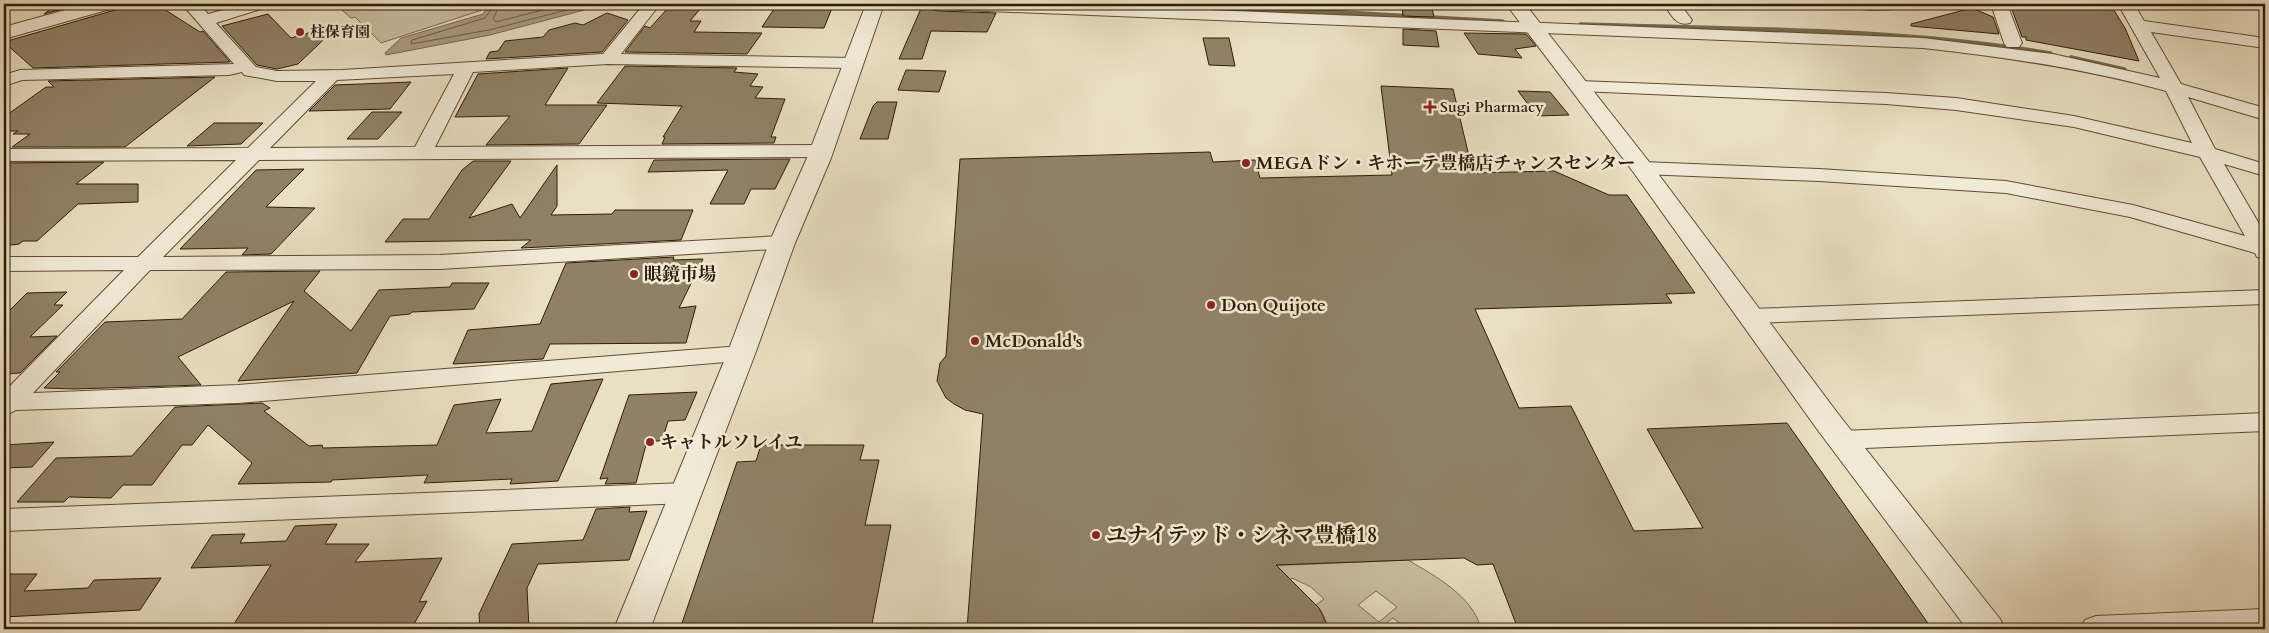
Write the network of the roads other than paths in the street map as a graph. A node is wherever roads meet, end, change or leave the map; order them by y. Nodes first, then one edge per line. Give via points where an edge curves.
1 (107, 4) edge
2 (190, 4) edge
3 (261, 4) edge
4 (652, 4) edge
5 (875, 4) edge
6 (938, 4) edge
7 (1223, 4) edge
8 (1672, 4) edge
9 (1999, 4) edge
10 (2126, 4) edge
11 (1184, 8) edge
12 (1525, 17) edge
13 (1684, 20) junction
14 (204, 21) junction
15 (2139, 25) junction
16 (4, 33) edge
17 (2013, 43) junction
18 (2265, 43) edge
19 (4, 60) edge
20 (608, 60) junction
21 (853, 63) junction
22 (246, 66) junction
23 (466, 68) junction
24 (332, 75) junction
25 (12, 78) edge
26 (2170, 80) junction
27 (1579, 86) junction
28 (2265, 103) edge
29 (2265, 114) edge
30 (821, 152) junction
31 (2207, 152) junction
32 (422, 153) junction
33 (4, 154) edge
34 (254, 154) junction
35 (1642, 168) junction
36 (2265, 170) edge
37 (782, 243) junction
38 (2264, 249) edge
39 (4, 264) edge
40 (143, 264) junction
41 (2265, 297) edge
42 (1750, 316) junction
43 (741, 354) junction
44 (6, 397) edge
45 (2265, 422) edge
46 (1842, 440) junction
47 (686, 493) junction
48 (4, 520) edge
49 (2265, 622) edge
50 (632, 629) edge
51 (1987, 629) edge
52 (2096, 629) edge

1 - 16 street
2 - 14 street
3 - 14 street
4 - 20 street
5 - 21 street
6 - 11 street
7 - 12 street
8 - 13 street
9 - 17 street
10 - 15 street
11 - 12 street
12 - 13 street
12 - 26 street via 1923,43
12 - 27 street
13 - 17 street via 1915,32
14 - 22 street
15 - 18 street
15 - 26 street
17 - 26 street
19 - 25 street
20 - 21 street
20 - 23 street
21 - 30 street
22 - 24 street via 250,71 277,76
22 - 25 street via 229,70
23 - 24 street
23 - 32 street
24 - 34 street
26 - 28 street
26 - 29 street
26 - 31 street
27 - 31 street via 1955,104 2060,118 2128,131
27 - 35 street
30 - 32 street
30 - 37 street
31 - 36 street
31 - 38 street
32 - 34 street
33 - 34 street
34 - 40 street
35 - 38 street via 2006,187 2133,211
35 - 42 street
37 - 40 street via 440,262
37 - 43 street
39 - 40 street
40 - 44 street via 30,381
41 - 42 street
42 - 46 street
43 - 44 street via 238,394
43 - 47 street
45 - 46 street
46 - 51 street
47 - 48 street
47 - 50 street
49 - 52 street

